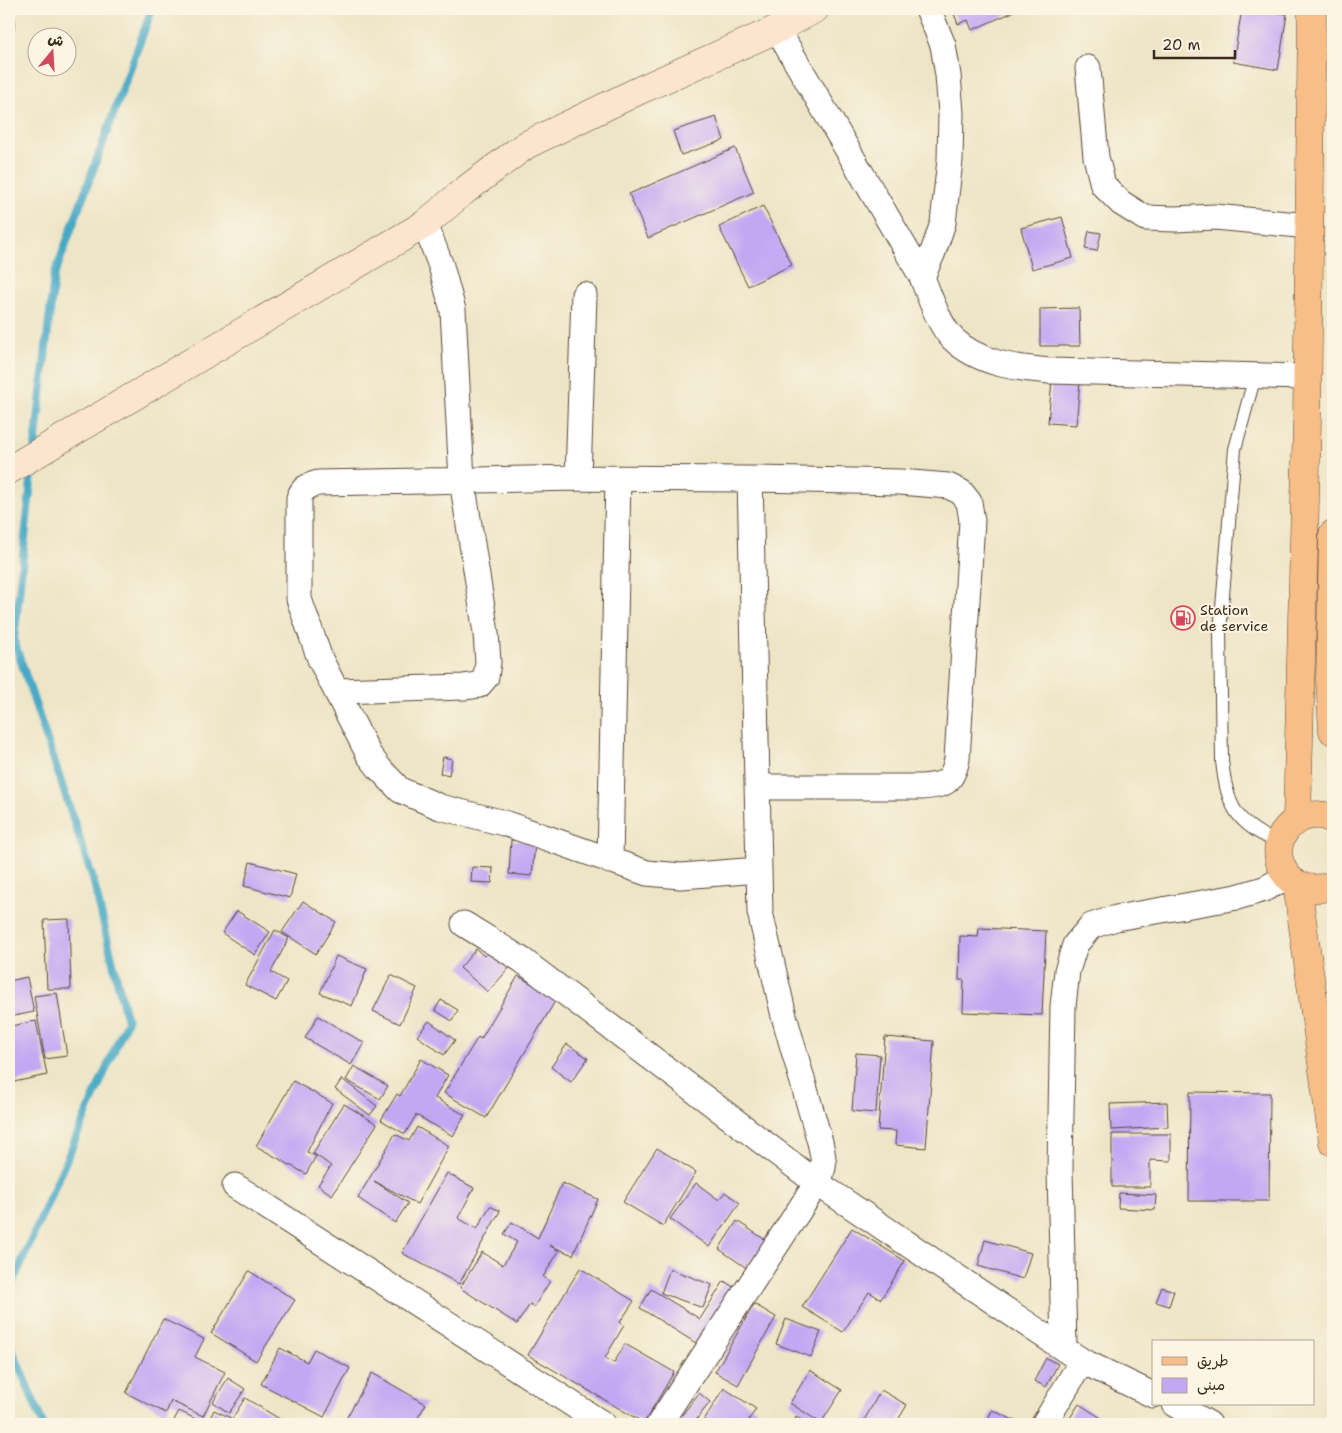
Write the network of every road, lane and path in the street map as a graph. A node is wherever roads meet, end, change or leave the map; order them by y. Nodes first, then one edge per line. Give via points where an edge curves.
1 (815, 9) edge
2 (928, 9) edge
3 (1312, 9) edge
4 (777, 29) junction
5 (1088, 68) dead end
6 (425, 224) junction
7 (1309, 226) junction
8 (922, 277) junction
9 (584, 295) dead end
10 (1255, 376) junction
11 (1307, 377) junction
12 (9, 470) edge
13 (578, 478) junction
14 (618, 479) junction
15 (750, 479) junction
16 (462, 480) junction
17 (1333, 534) edge
18 (338, 690) junction
19 (1333, 732) edge
20 (757, 787) junction
21 (1297, 820) junction
22 (1333, 820) edge
23 (1279, 843) junction
24 (610, 861) junction
25 (759, 870) junction
26 (1292, 881) junction
27 (1333, 885) edge
28 (464, 924) dead end
29 (1333, 1142) edge
30 (817, 1183) junction
31 (235, 1186) dead end
32 (1073, 1354) junction
33 (1152, 1394) edge
34 (1177, 1406) edge
35 (603, 1424) edge
36 (659, 1424) edge
37 (1044, 1424) edge
38 (1208, 1424) edge

1 - 4 main road
2 - 8 street via 943,45 951,113 943,224
3 - 7 main road
4 - 6 main road via 526,145
4 - 8 street
5 - 7 street via 1096,157 1103,186 1121,204 1146,218 1215,218
6 - 12 main road
6 - 16 street via 453,310
7 - 11 main road
8 - 10 street via 934,310 951,338 973,354 999,364 1048,371
9 - 13 street
10 - 11 street
10 - 23 lane via 1235,449 1220,632 1222,761 1232,808 1260,835
11 - 21 main road
13 - 14 street
13 - 16 street
14 - 15 street
14 - 24 street
15 - 20 street
15 - 20 street via 948,486 961,492 968,502 972,521 957,759 949,780 938,786 922,787
16 - 18 street via 486,633 486,677 479,685 464,687
16 - 18 street via 318,483 306,486 301,492 299,599 320,659
17 - 19 main road via 1330,680
18 - 24 street via 369,755 400,790 440,808 504,823
20 - 25 street
21 - 22 main road via 1319,815
21 - 23 main road via 1289,826
23 - 26 main road via 1279,861
24 - 25 street via 647,873 682,876
25 - 30 street via 760,912 784,1016 824,1160 824,1171
26 - 27 main road via 1309,889
26 - 29 main road
26 - 32 street via 1237,897 1099,923 1091,926 1075,945 1067,971 1063,1006 1060,1168
28 - 30 street via 522,960
30 - 32 street
30 - 36 street
31 - 35 street
32 - 33 street
32 - 37 street
34 - 38 street

